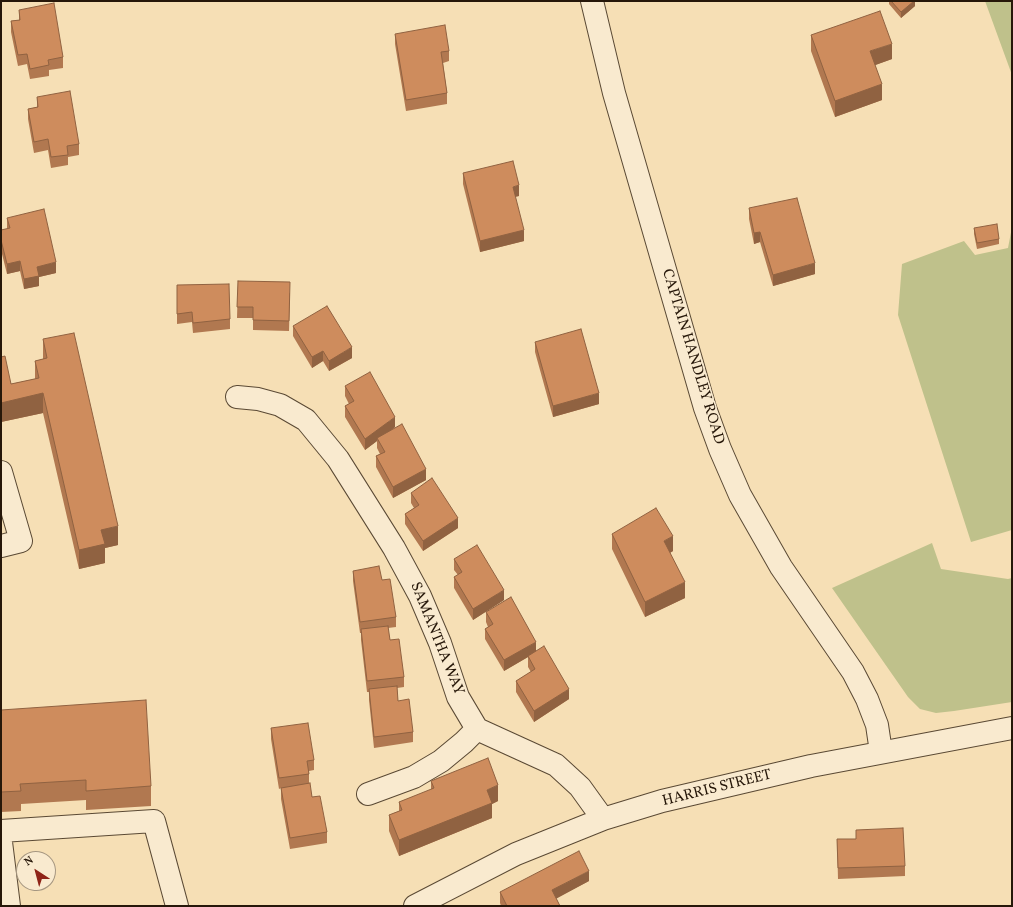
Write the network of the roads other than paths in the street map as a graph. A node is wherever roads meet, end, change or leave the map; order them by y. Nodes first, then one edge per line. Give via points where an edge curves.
1 (592, 1) edge
2 (237, 397) dead end
3 (1, 472) edge
4 (1, 546) edge
5 (1012, 728) edge
6 (477, 729) junction
7 (881, 752) junction
8 (368, 794) dead end
9 (603, 819) junction
10 (1, 831) edge
11 (1, 842) edge
12 (429, 900) edge
13 (9, 906) edge
14 (177, 906) edge
15 (415, 906) edge

1 - 7 street, CAPTAIN HANDLEY ROAD via 616,100 705,408 720,449 740,495 781,567 853,672 877,725
2 - 6 street, SAMANTHA WAY via 280,404 306,420 338,459 394,548 420,596 440,643 458,697
3 - 4 street via 21,542
5 - 7 street, HARRIS STREET
6 - 8 street via 441,761 414,777
6 - 9 street via 556,765 580,787
7 - 9 street, HARRIS STREET via 662,801
9 - 12 street, HARRIS STREET via 516,854
10 - 14 street via 154,821
11 - 13 street
12 - 15 street, HARRIS STREET

